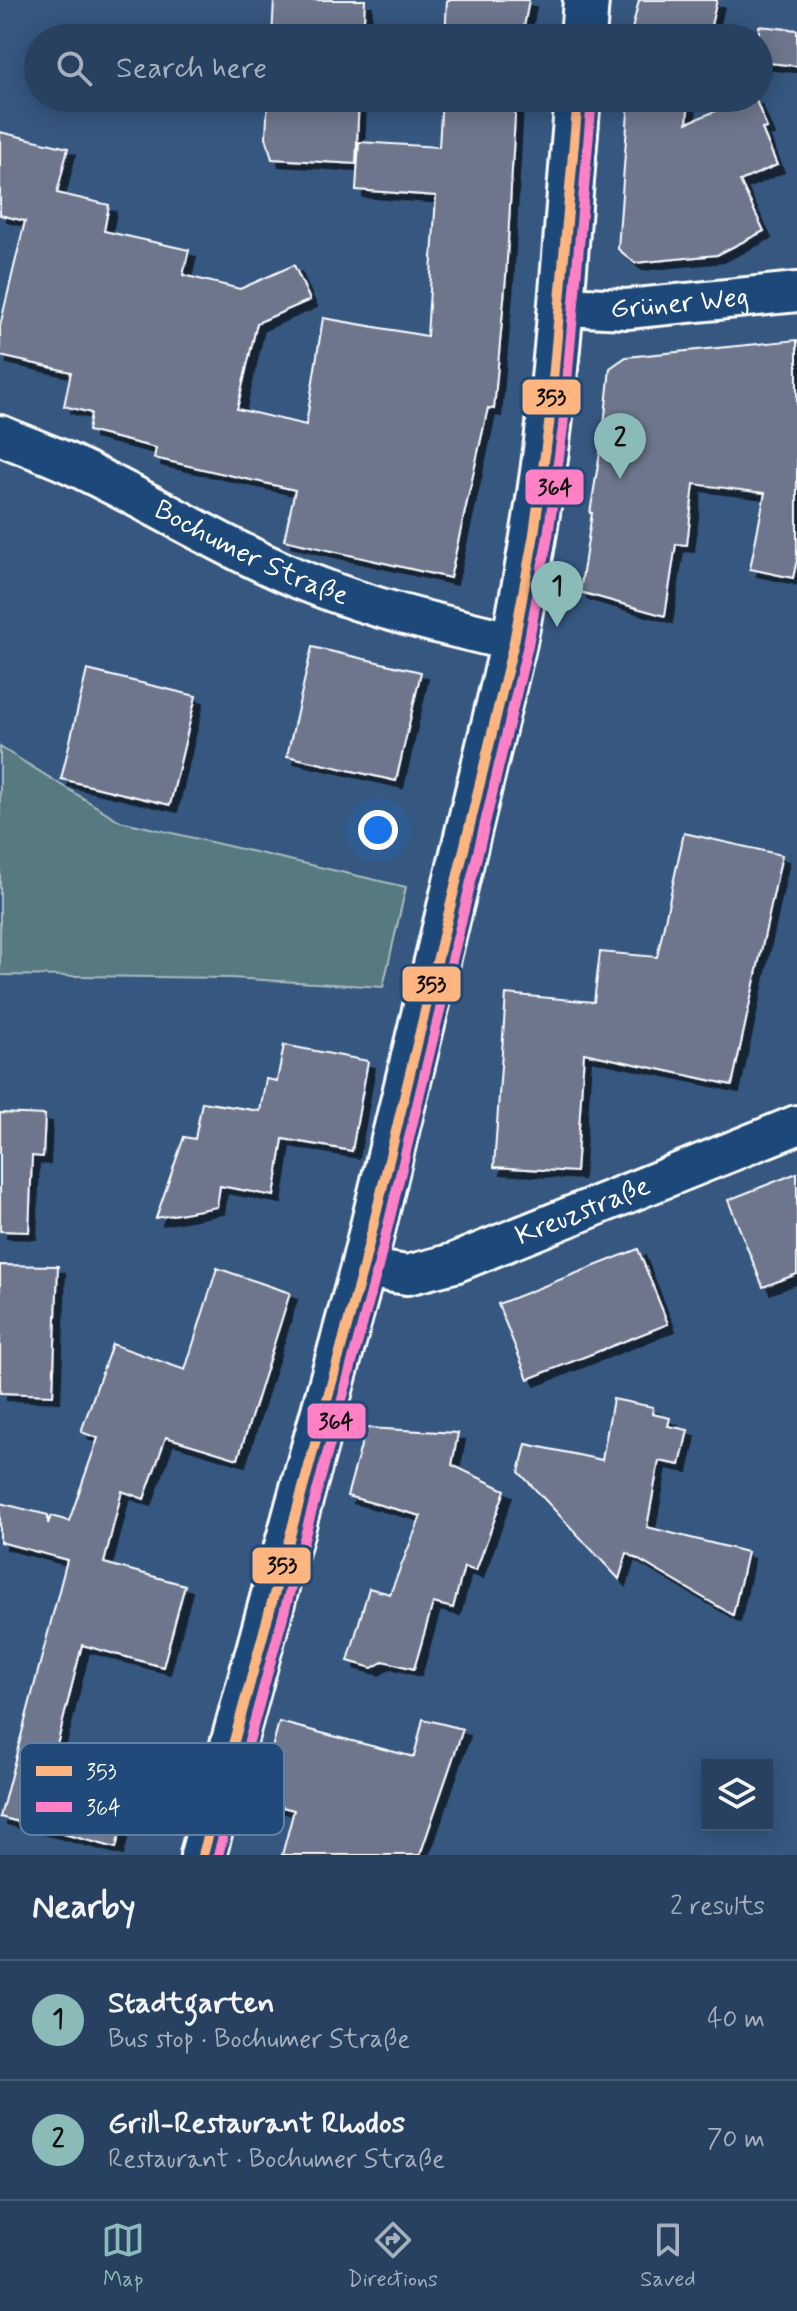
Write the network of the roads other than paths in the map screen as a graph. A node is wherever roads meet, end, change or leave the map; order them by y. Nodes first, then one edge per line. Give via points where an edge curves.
1 (586, 0) edge
2 (584, 24) edge
3 (577, 112) edge
4 (797, 292) edge
5 (562, 306) junction
6 (0, 435) edge
7 (514, 642) junction
8 (797, 1125) edge
9 (363, 1268) junction
10 (234, 1743) edge
11 (208, 1835) edge
12 (203, 1855) edge

1 - 2 main road
3 - 5 main road
4 - 5 street, Grüner Weg via 627,309
5 - 7 main road via 535,528
6 - 7 street, Bochumer Straße via 312,585
7 - 9 main road
8 - 9 street, Kreuzstraße via 454,1263 407,1275
9 - 10 main road
11 - 12 main road

